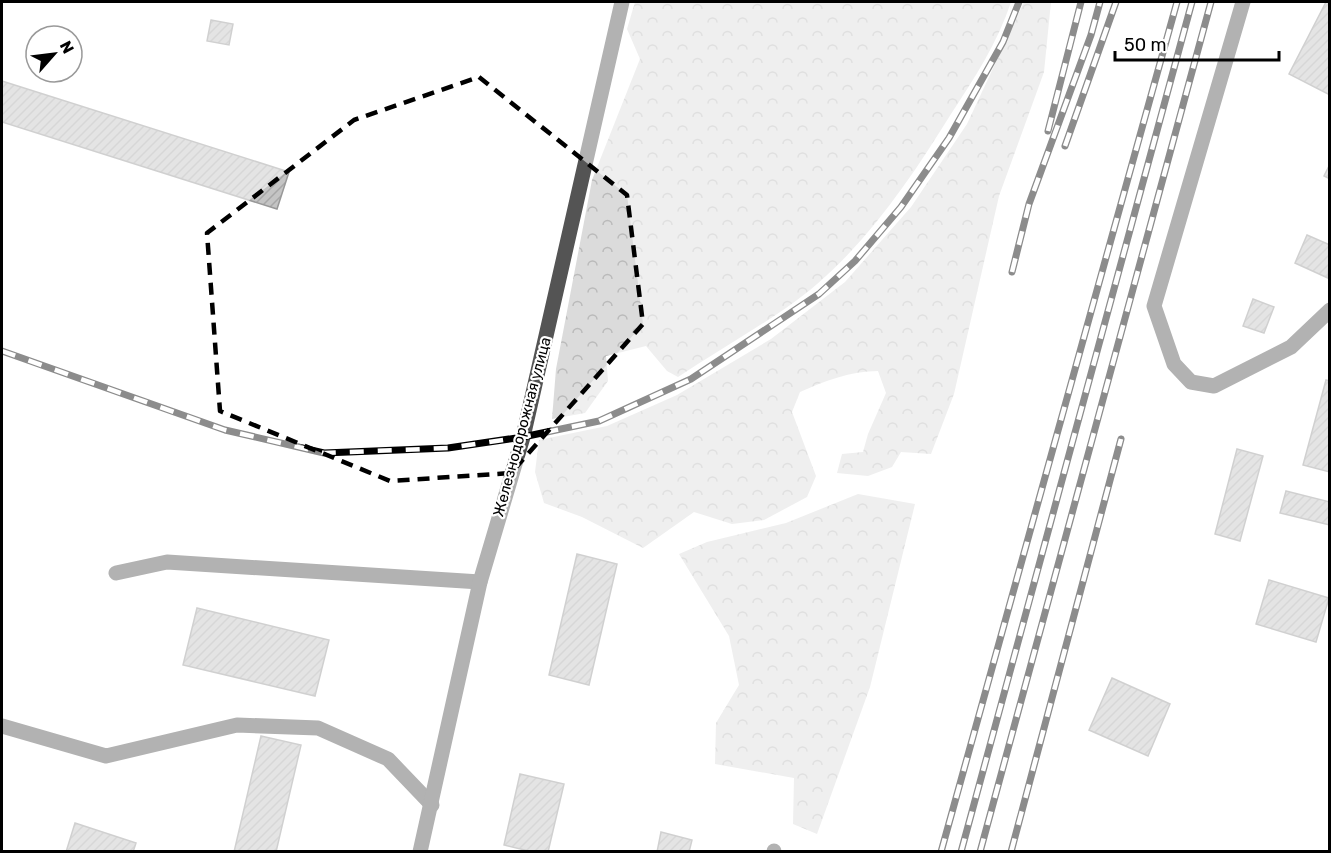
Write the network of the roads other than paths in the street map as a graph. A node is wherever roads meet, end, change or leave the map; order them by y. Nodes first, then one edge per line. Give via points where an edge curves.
1 (622, 2) edge
2 (1243, 2) edge
3 (1329, 310) edge
4 (116, 573) dead end
5 (480, 582) junction
6 (2, 726) edge
7 (432, 805) junction
8 (420, 852) edge

1 - 5 street, Железнодорожная улица via 523,437
2 - 3 street via 1154,306 1174,364 1191,382 1214,386 1291,347
4 - 5 street via 167,562
5 - 7 street, Железнодорожная улица
6 - 7 street via 106,756 237,725 318,728 388,759
7 - 8 street, Железнодорожная улица

